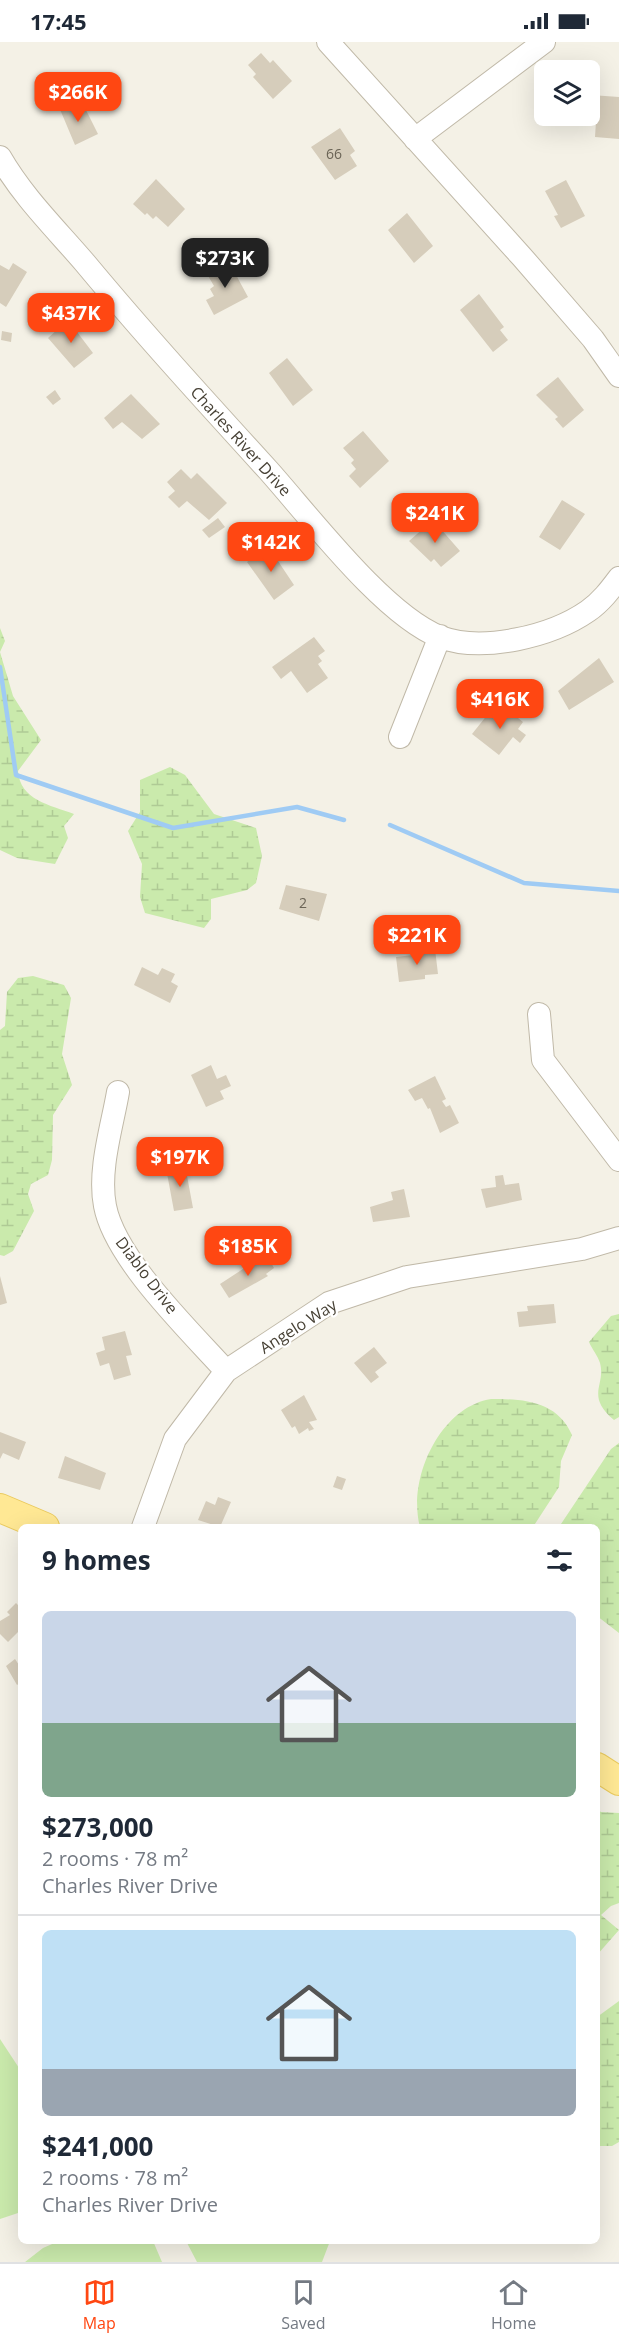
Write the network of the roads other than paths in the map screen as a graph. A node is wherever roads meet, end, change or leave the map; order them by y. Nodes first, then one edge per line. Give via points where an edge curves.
1 (328, 42) edge
2 (544, 42) edge
3 (415, 139) junction
4 (0, 157) edge
5 (619, 376) edge
6 (619, 578) edge
7 (440, 636) junction
8 (400, 737) dead end
9 (539, 1014) dead end
10 (118, 1092) dead end
11 (619, 1160) edge
12 (619, 1238) edge
13 (226, 1371) junction
14 (0, 1508) edge
15 (38, 1524) edge
16 (144, 1524) edge
17 (600, 1769) edge
18 (619, 1781) edge

1 - 3 street
2 - 3 street
3 - 5 street via 577,321
4 - 7 street, Charles River Drive via 32,205 360,573 409,618
6 - 7 street, Charles River Drive via 589,610 519,639 458,642
7 - 8 street
9 - 11 street via 543,1060
10 - 13 street, Diablo Drive via 105,1171 105,1206 111,1223 118,1240 156,1292
12 - 13 street, Angelo Way via 582,1249 407,1277 329,1303
13 - 16 street, Angelo Way via 175,1439
14 - 15 main road
17 - 18 main road

